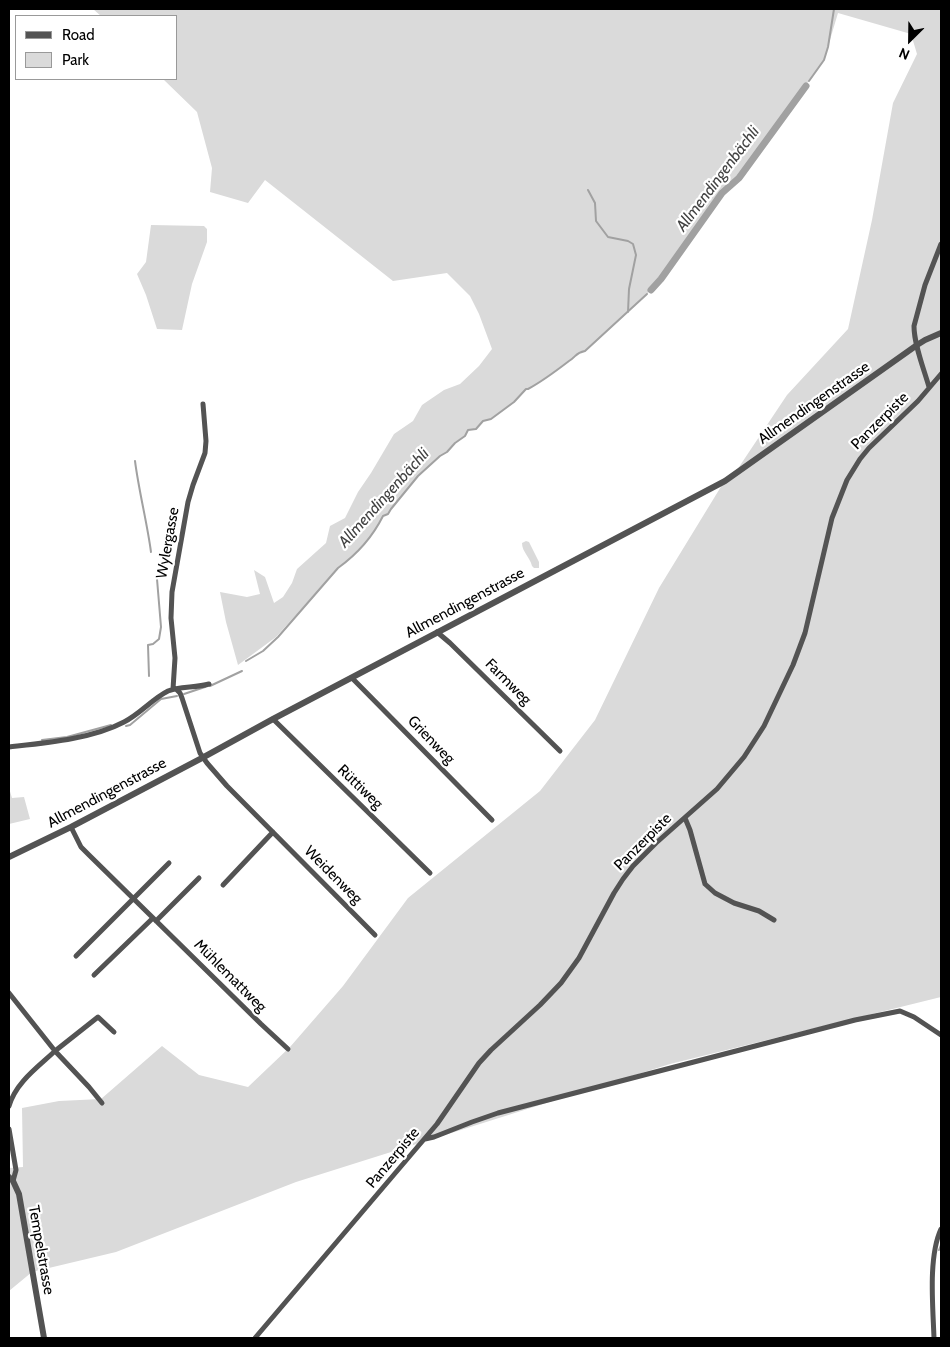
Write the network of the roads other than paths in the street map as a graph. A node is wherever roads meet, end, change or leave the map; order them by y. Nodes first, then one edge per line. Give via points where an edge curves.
1 (941, 244) edge
2 (941, 333) edge
3 (917, 345) junction
4 (941, 374) edge
5 (930, 388) junction
6 (203, 404) dead end
7 (437, 632) junction
8 (352, 678) junction
9 (209, 684) dead end
10 (175, 689) junction
11 (273, 719) junction
12 (9, 747) edge
13 (560, 751) dead end
14 (202, 758) junction
15 (684, 818) junction
16 (492, 820) dead end
17 (71, 826) junction
18 (273, 832) junction
19 (9, 857) edge
20 (169, 863) dead end
21 (430, 873) dead end
22 (199, 878) dead end
23 (222, 885) dead end
24 (134, 899) junction
25 (154, 919) junction
26 (774, 920) dead end
27 (375, 935) dead end
28 (76, 956) dead end
29 (94, 975) dead end
30 (9, 993) edge
31 (114, 1032) dead end
32 (941, 1035) edge
33 (288, 1049) dead end
34 (56, 1051) junction
35 (102, 1103) dead end
36 (9, 1106) edge
37 (9, 1129) edge
38 (425, 1139) junction
39 (11, 1179) edge
40 (941, 1229) edge
41 (44, 1338) edge
42 (255, 1338) edge
43 (934, 1338) edge

1 - 3 street via 915,319
2 - 3 street, Allmendingenstrasse
3 - 5 street
3 - 7 street, Allmendingenstrasse via 731,477
4 - 5 street, Panzerpiste
5 - 15 street, Panzerpiste via 869,448 853,469 832,518 802,641 764,726 732,773
6 - 10 street, Wylergasse via 206,447 188,502 172,592
7 - 8 street, Allmendingenstrasse
7 - 13 street, Farmweg
8 - 11 street, Allmendingenstrasse
8 - 16 street, Grienweg
9 - 10 street
10 - 12 street via 114,727 63,741
10 - 14 street, Wylergasse via 182,698
11 - 14 street, Allmendingenstrasse
11 - 21 street, Rüttiweg
14 - 17 street, Allmendingenstrasse
14 - 18 street, Weidenweg
15 - 26 street via 705,884 734,903
15 - 38 street, Panzerpiste via 633,866 561,983 479,1063
17 - 19 street, Allmendingenstrasse
17 - 24 street, Mühlemattweg via 85,851
18 - 23 street
18 - 27 street, Weidenweg
20 - 24 street
22 - 25 street
24 - 25 street, Mühlemattweg
24 - 28 street
25 - 29 street
25 - 33 street, Mühlemattweg
30 - 34 street
31 - 34 street via 98,1017
32 - 38 street via 900,1011 862,1018 498,1113
34 - 35 street
34 - 36 street via 21,1083
37 - 39 street via 16,1170
38 - 42 street, Panzerpiste
39 - 41 street, Tempelstrasse via 19,1194
40 - 43 street via 933,1261

